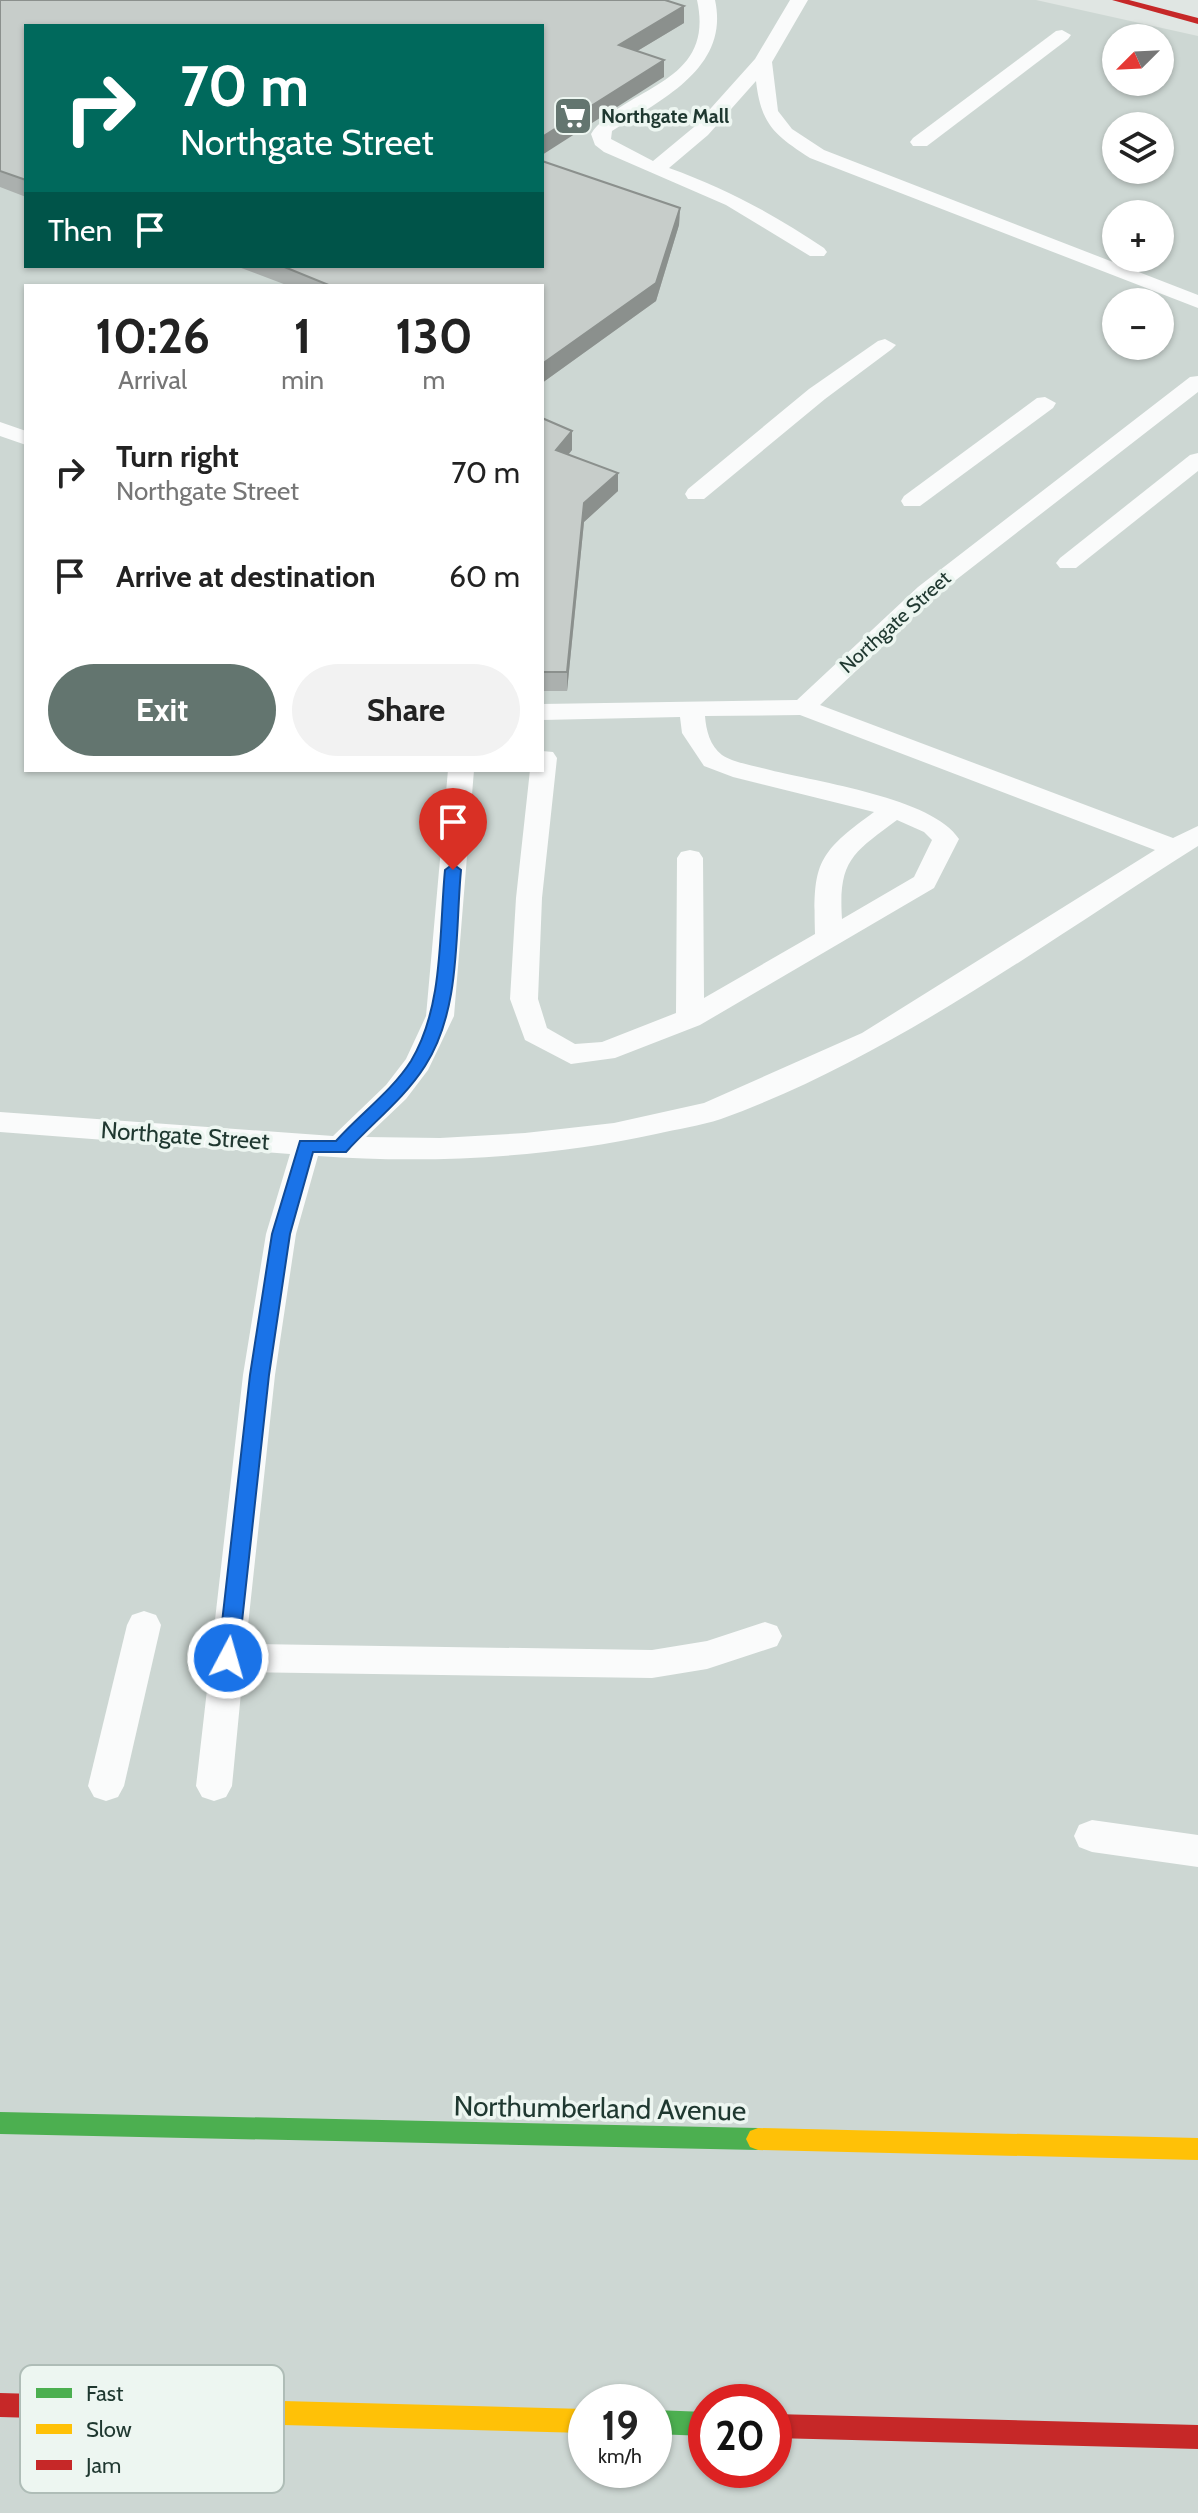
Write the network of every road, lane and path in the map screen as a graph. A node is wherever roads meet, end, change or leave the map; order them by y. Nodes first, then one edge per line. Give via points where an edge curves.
1 (706, 0) edge
2 (799, 0) edge
3 (1117, 0) edge
4 (1198, 21) edge
5 (1062, 35) dead end
6 (763, 62) junction
7 (920, 142) dead end
8 (656, 169) junction
9 (817, 252) dead end
10 (1198, 302) edge
11 (885, 345) dead end
12 (1198, 382) edge
13 (1045, 403) dead end
14 (0, 429) edge
15 (24, 437) edge
16 (1198, 460) edge
17 (696, 494) dead end
18 (912, 501) dead end
19 (1068, 563) dead end
20 (692, 707) junction
21 (803, 707) junction
22 (544, 712) edge
23 (461, 772) edge
24 (542, 772) edge
25 (895, 809) junction
26 (1186, 841) edge
27 (690, 858) dead end
28 (829, 938) junction
29 (690, 1018) junction
30 (0, 1122) edge
31 (307, 1145) junction
32 (340, 1147) junction
33 (144, 1625) dead end
34 (765, 1636) dead end
35 (228, 1658) junction
36 (106, 1786) dead end
37 (214, 1786) dead end
38 (1092, 1836) dead end
39 (1198, 1851) edge
40 (0, 2123) edge
41 (1198, 2149) edge
42 (0, 2405) edge
43 (20, 2406) edge
44 (284, 2413) edge
45 (568, 2421) edge
46 (792, 2426) edge
47 (1198, 2437) edge

1 - 8 lane via 713,16 711,36 693,65 600,134 605,145
2 - 6 lane
3 - 4 main road
5 - 7 lane
6 - 8 lane via 701,131
6 - 10 lane via 769,111 785,133 817,154
8 - 9 lane via 740,204
11 - 17 lane
12 - 21 lane, Northgate Street via 926,592
13 - 18 lane
14 - 15 lane
16 - 19 lane
20 - 21 lane
20 - 22 lane
20 - 25 lane via 694,733 713,760
21 - 26 lane
23 - 32 lane via 440,1016 418,1063 396,1092
24 - 29 lane via 524,999 535,1033 571,1054 605,1051
25 - 28 lane via 862,834 829,875
25 - 28 lane via 933,826 946,839 925,882
26 - 32 lane, Northgate Street via 872,1040 710,1112 614,1133 525,1143
27 - 29 lane
28 - 29 lane
30 - 31 lane, Northgate Street
31 - 32 lane, Northgate Street
31 - 35 lane via 281,1234 259,1375
33 - 36 lane
34 - 35 lane via 707,1655 652,1664
35 - 37 lane
38 - 39 lane
40 - 41 main road, Northumberland Avenue
42 - 43 main road
44 - 45 main road
46 - 47 main road

